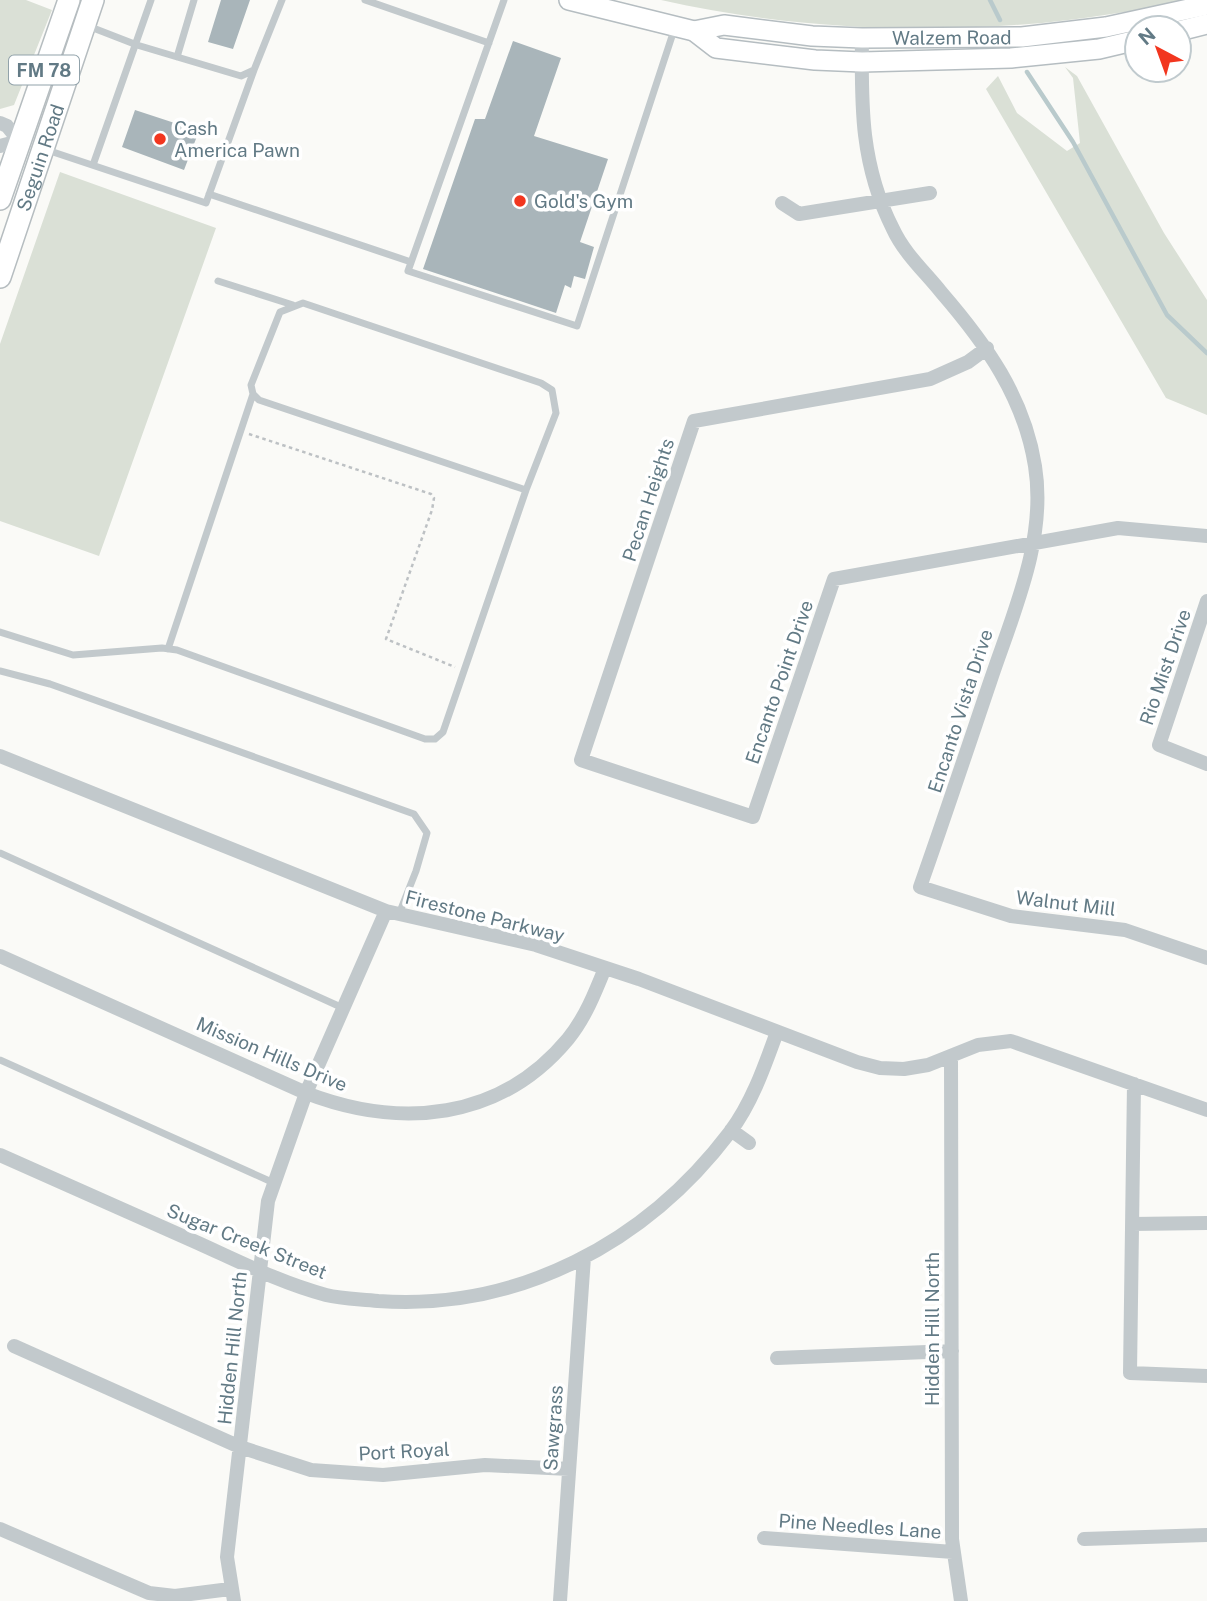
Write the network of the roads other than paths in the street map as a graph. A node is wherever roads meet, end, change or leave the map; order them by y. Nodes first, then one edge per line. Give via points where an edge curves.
1 (69, 0) edge
2 (93, 0) edge
3 (152, 0) edge
4 (194, 0) edge
5 (282, 0) edge
6 (365, 0) edge
7 (504, 0) edge
8 (569, 0) edge
9 (1207, 5) edge
10 (84, 24) junction
11 (675, 27) junction
12 (694, 32) junction
13 (862, 38) junction
14 (489, 43) junction
15 (1123, 43) edge
16 (137, 45) junction
17 (177, 57) junction
18 (862, 62) junction
19 (254, 70) junction
20 (62, 92) junction
21 (0, 123) edge
22 (10, 144) edge
23 (44, 148) junction
24 (93, 165) junction
25 (930, 192) dead end
26 (209, 194) junction
27 (0, 199) edge
28 (25, 202) junction
29 (881, 202) junction
30 (782, 203) dead end
31 (411, 262) junction
32 (0, 277) edge
33 (218, 281) dead end
34 (293, 305) junction
35 (987, 348) junction
36 (253, 394) junction
37 (526, 489) junction
38 (1207, 536) edge
39 (1033, 545) junction
40 (1207, 601) edge
41 (0, 632) edge
42 (168, 649) junction
43 (0, 671) edge
44 (0, 756) edge
45 (581, 760) joint
46 (1207, 764) edge
47 (0, 853) edge
48 (920, 887) joint
49 (392, 913) junction
50 (0, 956) edge
51 (1207, 958) edge
52 (606, 968) junction
53 (343, 1008) junction
54 (777, 1032) junction
55 (951, 1056) junction
56 (0, 1060) edge
57 (1134, 1084) junction
58 (306, 1093) junction
59 (1207, 1110) edge
60 (732, 1130) junction
61 (749, 1143) dead end
62 (0, 1155) edge
63 (274, 1183) junction
64 (1207, 1223) edge
65 (1132, 1224) junction
66 (584, 1257) junction
67 (260, 1270) junction
68 (14, 1346) dead end
69 (952, 1350) junction
70 (777, 1358) dead end
71 (1207, 1376) edge
72 (240, 1447) junction
73 (569, 1469) junction
74 (0, 1529) edge
75 (1207, 1535) edge
76 (764, 1538) dead end
77 (1084, 1539) dead end
78 (953, 1552) junction
79 (232, 1595) edge
80 (560, 1601) edge
81 (961, 1601) edge

1 - 22 main road, Seguin Road / FM 78
2 - 10 main road, Seguin Road / FM 78
3 - 16 lane
4 - 17 lane
5 - 19 lane
6 - 14 lane
7 - 14 lane
8 - 11 street, Walzem Road
9 - 13 street, Walzem Road via 1107,26 1022,37
10 - 16 lane
10 - 20 main road, Seguin Road / FM 78
11 - 12 street, Walzem Road
11 - 31 lane via 577,326 408,271
12 - 13 street, Walzem Road via 724,25
12 - 18 street, Walzem Road via 716,48
13 - 18 street
14 - 31 lane
15 - 18 street, Walzem Road via 1011,58
16 - 17 lane
16 - 24 lane
17 - 19 lane via 241,76
18 - 29 street via 860,116
19 - 26 lane
20 - 22 main road via 46,117
20 - 23 main road, Seguin Road / FM 78
21 - 22 street via 7,126
22 - 27 main road, Seguin Road / FM 78
22 - 28 main road via 26,152
23 - 24 lane
23 - 28 main road, Seguin Road / FM 78
24 - 26 lane via 206,203
25 - 29 street
26 - 31 lane
28 - 32 main road, Seguin Road / FM 78
29 - 30 street via 799,214
29 - 35 street via 903,246
33 - 34 lane
34 - 36 lane via 279,312 251,385
34 - 37 lane via 303,303 552,390 556,413
35 - 39 street via 1028,431 1037,487
35 - 45 street, Pecan Heights via 930,379 694,421
36 - 37 lane via 259,400
36 - 42 lane
37 - 42 lane via 443,733 435,739
38 - 39 street, Encanto Point Drive via 1118,528
39 - 45 street, Encanto Point Drive via 834,579 754,817
39 - 48 street, Encanto Vista Drive
40 - 46 street, Rio Mist Drive via 1159,745
41 - 42 lane via 73,655
43 - 49 lane via 50,684 414,814 427,833 416,871
44 - 49 street, Firestone Parkway
47 - 53 lane
48 - 51 street, Walnut Mill via 1011,916 1125,930
49 - 52 street, Firestone Parkway via 536,945
49 - 53 street, Hidden Hill North
50 - 58 street, Mission Hills Drive
52 - 54 street, Firestone Parkway
52 - 58 street, Mission Hills Drive via 569,1038 524,1078 486,1099 444,1111 401,1115 358,1110
53 - 58 street, Hidden Hill North
54 - 55 street, Firestone Parkway via 880,1068 928,1065
54 - 60 street, Sugar Creek Street
55 - 57 street, Firestone Parkway via 978,1045 1011,1041
55 - 69 street, Hidden Hill North
56 - 63 lane
57 - 59 street, Firestone Parkway
57 - 65 street
58 - 63 street, Hidden Hill North
60 - 61 street
60 - 66 street, Sugar Creek Street via 700,1168 642,1220
62 - 67 street, Sugar Creek Street
63 - 67 street, Hidden Hill North
64 - 65 street
65 - 71 street via 1130,1373
66 - 67 street, Sugar Creek Street via 530,1282 487,1295 435,1302 328,1295
66 - 73 street, Sawgrass
67 - 72 street, Hidden Hill North
68 - 72 street, Port Royal
69 - 70 street
69 - 78 street, Hidden Hill North
72 - 73 street, Port Royal via 280,1462 340,1473 383,1475 485,1465
72 - 79 street, Hidden Hill North via 227,1557
73 - 80 street, Sawgrass
74 - 79 street via 149,1593
75 - 77 street
76 - 78 street, Pine Needles Lane
78 - 81 street, Hidden Hill North

